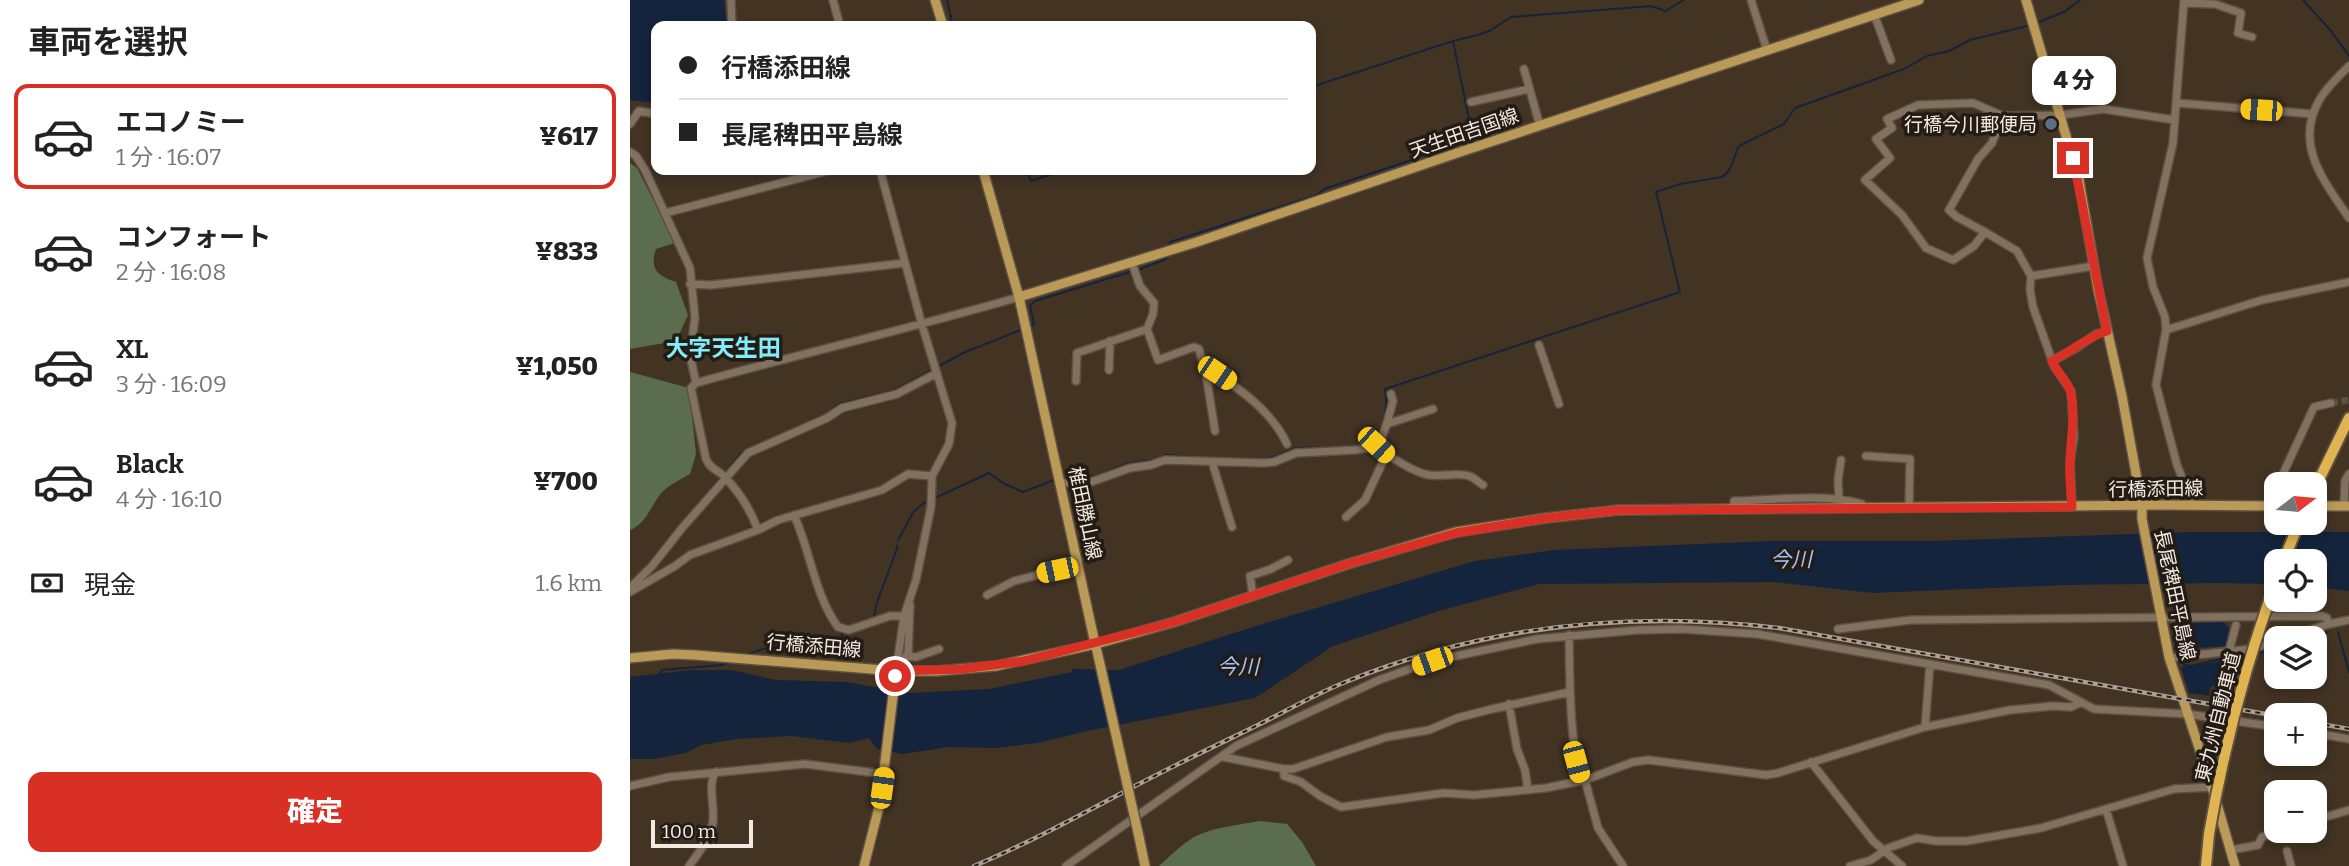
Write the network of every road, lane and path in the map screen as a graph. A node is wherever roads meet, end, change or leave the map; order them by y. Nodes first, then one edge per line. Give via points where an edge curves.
1 (731, 0) edge
2 (833, 0) edge
3 (935, 0) edge
4 (1751, 0) edge
5 (1919, 0) edge
6 (2026, 0) edge
7 (2184, 1) edge
8 (1874, 14) junction
9 (732, 21) edge
10 (839, 21) edge
11 (941, 21) edge
12 (2252, 37) dead end
13 (1767, 50) junction
14 (1891, 60) dead end
15 (2349, 66) edge
16 (1524, 69) dead end
17 (1530, 89) junction
18 (1471, 102) dead end
19 (2177, 103) junction
20 (651, 113) edge
21 (2313, 114) junction
22 (2062, 115) junction
23 (2003, 116) junction
24 (2175, 120) junction
25 (630, 124) edge
26 (1540, 126) junction
27 (630, 152) edge
28 (812, 175) edge
29 (881, 175) edge
30 (985, 175) edge
31 (665, 213) junction
32 (2349, 218) edge
33 (1985, 232) junction
34 (905, 263) junction
35 (1132, 263) junction
36 (2094, 266) junction
37 (2031, 276) junction
38 (2349, 282) edge
39 (691, 284) junction
40 (1019, 297) junction
41 (922, 325) junction
42 (1147, 329) junction
43 (2165, 330) junction
44 (2107, 331) junction
45 (1110, 341) junction
46 (1539, 345) dead end
47 (2052, 361) junction
48 (1204, 365) junction
49 (1109, 370) dead end
50 (937, 373) junction
51 (1076, 381) dead end
52 (696, 383) junction
53 (1391, 394) dead end
54 (2331, 403) tunnel mouth
55 (1559, 404) dead end
56 (1433, 409) dead end
57 (2348, 420) edge
58 (1387, 424) junction
59 (1214, 431) dead end
60 (1287, 444) dead end
61 (1376, 445) junction
62 (1386, 455) junction
63 (1866, 456) dead end
64 (1841, 460) dead end
65 (1212, 462) junction
66 (2284, 472) edge
67 (2323, 472) edge
68 (2349, 474) edge
69 (932, 476) junction
70 (726, 478) junction
71 (1061, 483) junction
72 (1483, 485) dead end
73 (1839, 499) junction
74 (2193, 505) junction
75 (2264, 506) edge
76 (2328, 506) edge
77 (2346, 506) edge
78 (2072, 507) junction
79 (2142, 507) junction
80 (1909, 508) junction
81 (1734, 509) junction
82 (1862, 509) junction
83 (794, 515) junction
84 (1346, 517) dead end
85 (1232, 527) dead end
86 (758, 530) junction
87 (1288, 560) dead end
88 (1078, 561) junction
89 (630, 590) edge
90 (987, 595) dead end
91 (1253, 596) junction
92 (911, 600) junction
93 (2266, 612) edge
94 (2159, 614) junction
95 (904, 616) junction
96 (2349, 620) edge
97 (2329, 624) junction
98 (2236, 625) dead end
99 (2323, 626) edge
100 (1838, 629) dead end
101 (1569, 635) junction
102 (2264, 645) edge
103 (1096, 647) junction
104 (939, 649) dead end
105 (2230, 652) junction
106 (898, 655) junction
107 (908, 656) junction
108 (2169, 658) junction
109 (630, 659) edge
110 (1930, 664) junction
111 (896, 673) junction
112 (1570, 692) junction
113 (2067, 694) junction
114 (2217, 696) dead end
115 (2080, 703) junction
116 (1509, 705) junction
117 (2052, 705) junction
118 (2187, 714) junction
119 (2264, 725) edge
120 (1925, 727) junction
121 (2327, 735) edge
122 (2349, 739) edge
123 (1223, 757) junction
124 (1811, 762) junction
125 (1284, 769) junction
126 (716, 772) junction
127 (884, 774) junction
128 (1583, 780) junction
129 (630, 786) edge
130 (2212, 787) junction
131 (1528, 790) junction
132 (2106, 809) junction
133 (2349, 810) edge
134 (2327, 816) edge
135 (2264, 836) edge
136 (2231, 850) junction
137 (1883, 851) junction
138 (2287, 851) dead end
139 (689, 866) edge
140 (864, 866) edge
141 (1066, 866) edge
142 (1145, 866) edge
143 (1623, 866) edge
144 (1850, 866) edge
145 (1902, 866) edge
146 (2123, 866) edge
147 (2206, 866) edge
148 (2235, 866) edge
149 (2291, 866) edge

1 - 9 street
2 - 10 street
3 - 11 main road
4 - 13 street
5 - 8 main road, 天生田吉国線
6 - 22 main road, 長尾稗田平島線
7 - 12 street via 2241,13 2238,33
7 - 19 street
8 - 13 main road, 天生田吉国線
8 - 14 street
13 - 26 main road, 天生田吉国線
15 - 21 street via 2320,98
16 - 17 street
17 - 18 street
17 - 26 street
19 - 21 street
19 - 24 street
20 - 25 street via 639,111
21 - 32 street via 2310,145 2314,162
22 - 23 street
22 - 24 street via 2103,109
22 - 36 main road, 長尾稗田平島線
23 - 33 street via 1992,143 1949,210
23 - 33 street via 1973,103 1918,105 1887,119 1892,128 1876,139 1890,158 1865,180 1902,215 1926,248 1953,260
24 - 43 street via 2166,182 2147,258
26 - 35 main road, 天生田吉国線
27 - 31 street via 645,170
28 - 31 street
29 - 34 street
30 - 40 main road, 椎田勝山線
31 - 39 street via 688,260
33 - 37 street via 2017,251
34 - 39 street
34 - 41 street
35 - 40 main road, 天生田吉国線
35 - 42 street via 1140,286 1154,303
36 - 37 street
36 - 44 main road, 長尾稗田平島線
37 - 47 street via 2033,307
38 - 43 street via 2262,300
39 - 52 street via 695,330 690,355
40 - 41 street
40 - 71 main road, 椎田勝山線
41 - 50 street
41 - 52 street
42 - 45 street
42 - 48 street via 1158,359 1194,347
43 - 74 street via 2156,386
44 - 47 street
44 - 79 main road, 長尾稗田平島線
45 - 49 street
45 - 51 street via 1077,353
46 - 55 street
47 - 78 street via 2072,402
48 - 59 street
48 - 60 street via 1268,414
50 - 69 street via 950,412 951,432
50 - 70 street via 897,394 842,408 748,453
52 - 70 street via 691,388 708,465
53 - 58 street
54 - 66 street via 2314,407
56 - 58 street
57 - 67 highway
58 - 61 street
61 - 62 street
61 - 65 street via 1296,453 1274,462
62 - 72 street via 1430,475 1469,476
62 - 84 street via 1365,500
63 - 80 street via 1910,459
64 - 73 street
65 - 71 street via 1165,460 1091,482
65 - 85 street
68 - 77 street
69 - 83 street via 908,474 882,491
69 - 92 street via 931,507
70 - 86 street
70 - 89 street
71 - 88 main road, 椎田勝山線
73 - 81 street via 1734,501
73 - 82 street via 1862,504
74 - 75 main road, 行橋添田線
74 - 79 main road, 行橋添田線
76 - 77 main road
78 - 79 main road, 行橋添田線
78 - 80 main road, 行橋添田線
79 - 94 main road, 長尾稗田平島線
80 - 82 main road, 行橋添田線
81 - 82 main road, 行橋添田線
81 - 91 main road, 行橋添田線 via 1619,510 1456,533
83 - 86 street
83 - 95 street via 816,583 838,627 849,630
86 - 89 street via 690,555
87 - 91 street via 1250,576
88 - 90 street via 1014,581
88 - 103 main road, 椎田勝山線
91 - 103 main road, 行橋添田線
92 - 95 street
92 - 107 street
93 - 147 highway, 東九州自動車道, bridge via 2236,707
94 - 97 street via 2322,615
94 - 100 street via 1911,620
94 - 108 main road, 長尾稗田平島線
95 - 106 street
96 - 97 street
97 - 99 street
98 - 105 street
101 - 110 street via 1638,630 1758,634
101 - 112 street
101 - 123 street via 1432,661 1379,680 1236,746
102 - 105 street
103 - 111 main road, 行橋添田線 via 996,666
103 - 142 main road, 椎田勝山線, bridge
104 - 107 street
105 - 108 street
105 - 114 street
106 - 107 street
106 - 111 street
108 - 118 main road, 長尾稗田平島線
109 - 111 main road, 行橋添田線 via 695,654
110 - 113 street via 2049,685
110 - 120 street
111 - 127 main road
112 - 116 street
112 - 128 street via 1576,762
113 - 115 street
113 - 117 street
115 - 117 street
115 - 118 street via 2094,709
116 - 125 street
116 - 131 street
117 - 120 street
118 - 119 street
118 - 130 main road, 長尾稗田平島線
120 - 124 street
121 - 122 street
123 - 125 street
123 - 141 street
124 - 128 street via 1766,775 1649,760
124 - 137 street
125 - 131 street via 1284,776 1341,807 1444,793
126 - 127 street via 805,764
126 - 129 street
126 - 139 street via 713,823
127 - 140 main road
128 - 131 street
128 - 143 street via 1598,828
130 - 132 street via 2174,789
130 - 136 main road, 長尾稗田平島線
132 - 137 street via 2041,828 1967,841 1917,838
132 - 146 street
133 - 134 street
135 - 136 street via 2258,845
136 - 148 main road, 長尾稗田平島線
137 - 144 street
137 - 145 street
138 - 149 street

